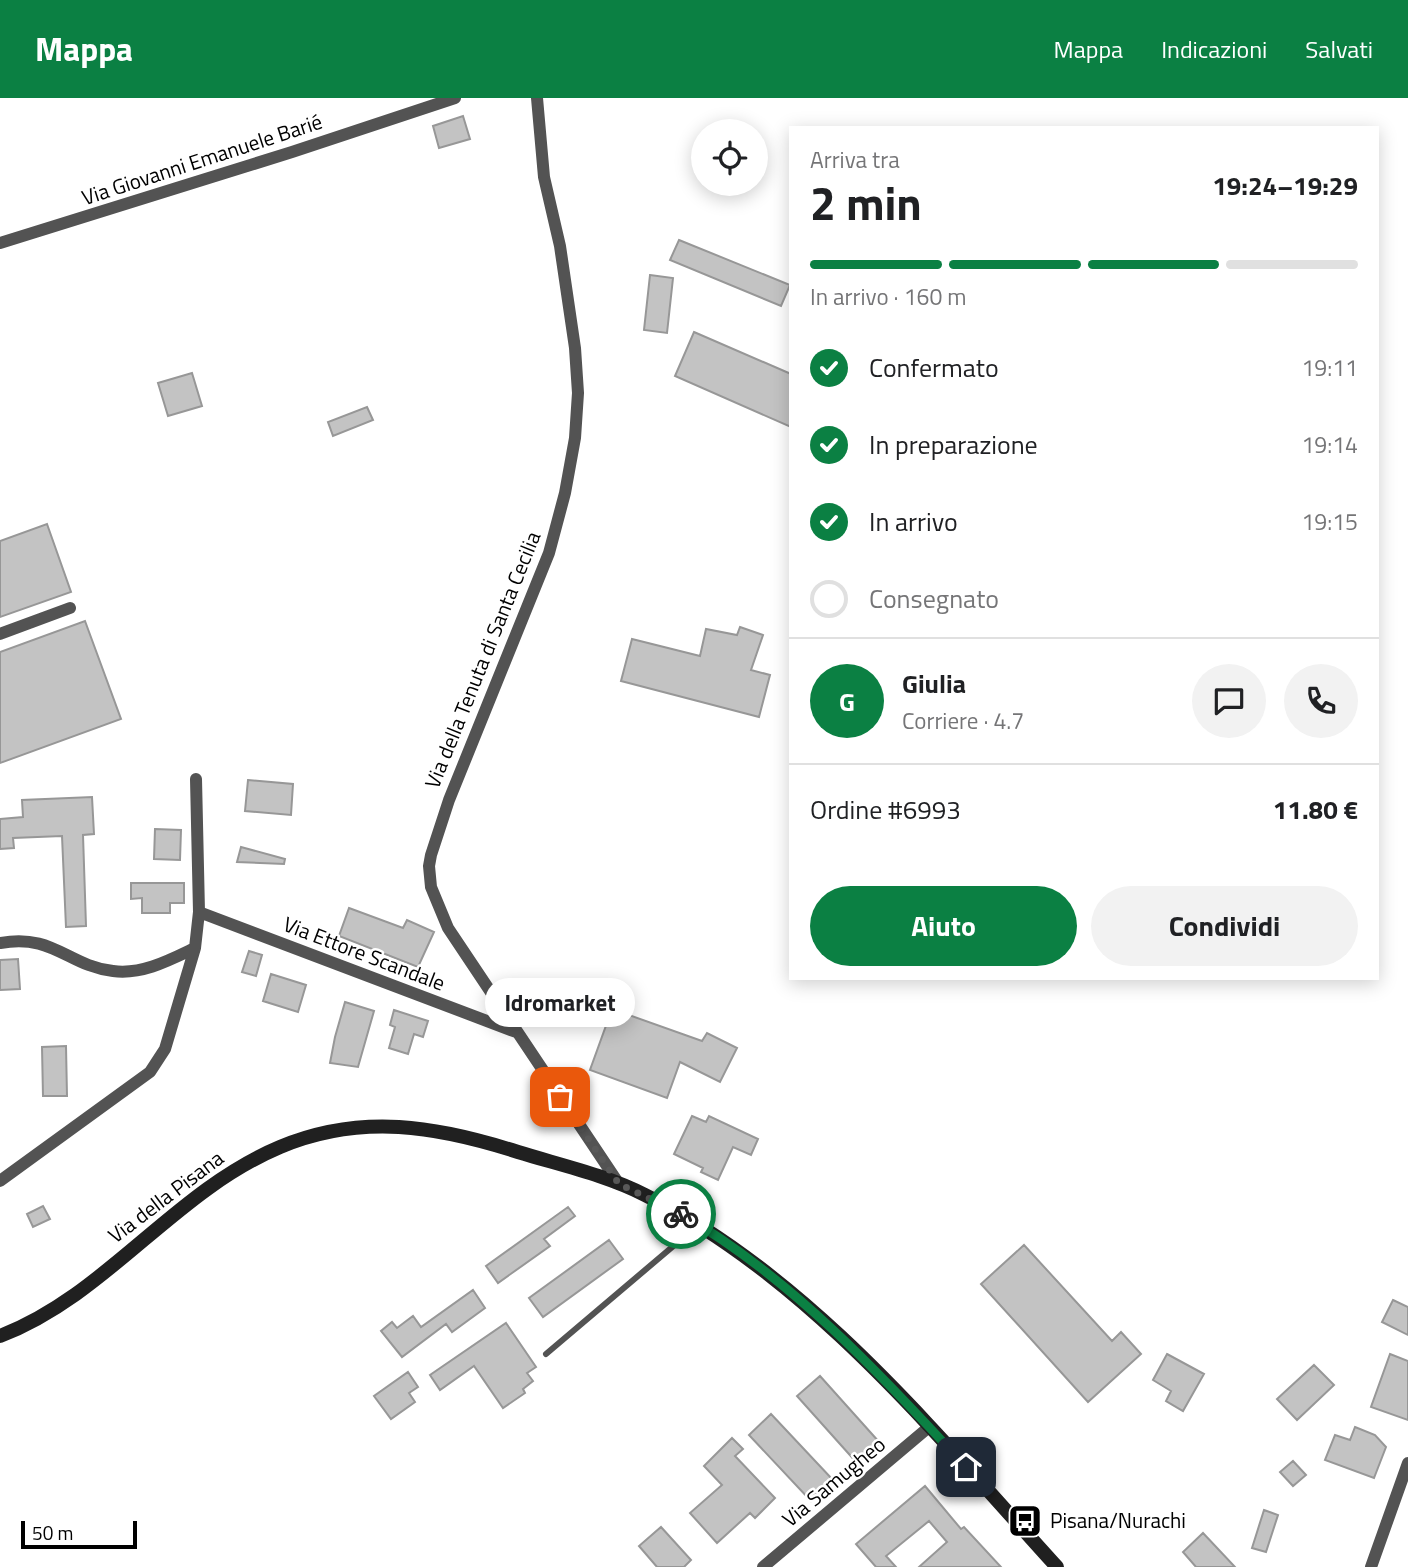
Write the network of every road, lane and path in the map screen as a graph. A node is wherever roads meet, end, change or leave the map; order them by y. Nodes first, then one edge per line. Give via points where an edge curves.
1 (455, 98) edge
2 (537, 98) edge
3 (0, 243) edge
4 (70, 608) dead end
5 (0, 635) edge
6 (196, 779) dead end
7 (199, 912) junction
8 (0, 943) edge
9 (195, 948) junction
10 (516, 1032) junction
11 (0, 1181) edge
12 (619, 1184) junction
13 (699, 1224) junction
14 (0, 1336) edge
15 (546, 1353) dead end
16 (929, 1427) junction
17 (1408, 1463) edge
18 (764, 1567) edge
19 (1057, 1567) edge
20 (1371, 1567) edge

1 - 3 street, Via Giovanni Emanuele Barié
2 - 10 street, Via della Tenuta di Santa Cecilia via 544,177 575,348 575,438 549,553 449,800 429,866 430,887 442,918
4 - 5 street
6 - 7 street
7 - 9 street
7 - 10 street, Via Ettore Scandale
8 - 9 street via 36,942 116,972 150,967
9 - 11 street via 165,1049 150,1072
10 - 12 street, Via della Tenuta di Santa Cecilia
12 - 13 main road, Via della Pisana
12 - 14 main road, Via della Pisana via 446,1132 376,1126 329,1132 282,1146 232,1171 83,1290 42,1318
13 - 15 lane
13 - 16 main road, Via della Pisana via 819,1318
16 - 18 street, Via Samugheo
16 - 19 main road, Via della Pisana
17 - 20 street

